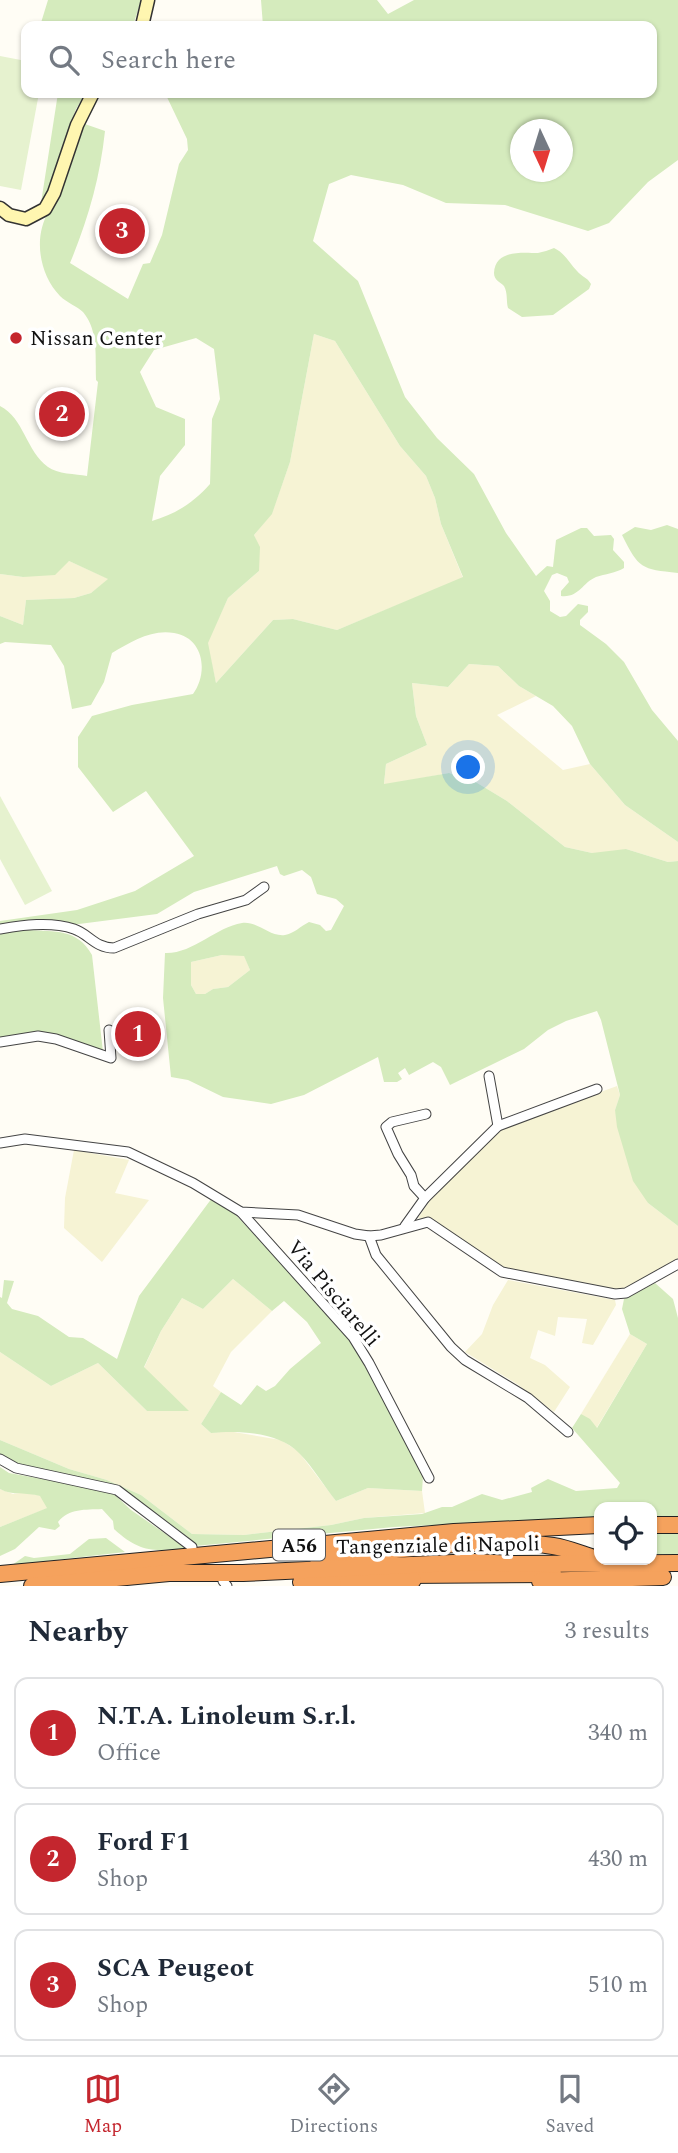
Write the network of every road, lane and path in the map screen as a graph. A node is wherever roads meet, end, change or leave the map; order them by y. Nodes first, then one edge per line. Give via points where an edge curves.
1 (148, 0) edge
2 (143, 21) edge
3 (90, 98) edge
4 (0, 208) edge
5 (264, 887) dead end
6 (0, 929) edge
7 (109, 1030) dead end
8 (0, 1042) edge
9 (489, 1076) dead end
10 (597, 1089) dead end
11 (426, 1114) dead end
12 (498, 1126) junction
13 (0, 1143) edge
14 (425, 1198) junction
15 (241, 1212) junction
16 (404, 1228) junction
17 (369, 1236) junction
18 (678, 1264) edge
19 (568, 1432) dead end
20 (0, 1460) edge
21 (429, 1479) dead end
22 (594, 1525) edge
23 (657, 1525) edge
24 (678, 1525) edge
25 (192, 1547) dead end
26 (594, 1557) edge
27 (594, 1560) edge
28 (594, 1561) edge
29 (637, 1565) edge
30 (675, 1570) edge
31 (0, 1574) edge
32 (262, 1574) junction
33 (312, 1582) edge
34 (636, 1584) edge
35 (32, 1586) edge
36 (383, 1586) edge
37 (475, 1586) edge
38 (567, 1586) edge

1 - 2 street
3 - 4 street via 45,209 26,219
5 - 6 street via 246,900 114,948 101,947 67,927
7 - 8 street via 111,1058 38,1036
9 - 12 street
10 - 12 street
11 - 14 street via 386,1127 414,1186
12 - 14 street
13 - 15 street, Via Pisciarelli via 25,1139 128,1153
14 - 16 street
15 - 17 street, Via Pisciarelli via 298,1215
15 - 21 street, Via Pisciarelli via 352,1337
16 - 17 street, Via Pisciarelli
16 - 18 street, Via Pisciarelli via 428,1222 508,1274 615,1294 626,1293
17 - 19 street via 376,1255 451,1347 528,1398
20 - 25 street via 16,1468 117,1490
22 - 31 highway, Tangenziale di Napoli / A56 via 454,1532
23 - 24 highway
26 - 32 highway via 554,1546 481,1544 290,1562
27 - 32 highway via 495,1555
28 - 32 highway, Tangenziale di Napoli / A56 via 474,1562
29 - 30 highway, Tangenziale di Napoli / A56
30 - 32 highway via 468,1568
30 - 33 highway via 559,1581
30 - 34 highway
32 - 33 highway
32 - 35 highway, Tangenziale di Napoli / A56 via 169,1573
33 - 36 highway
33 - 37 highway
34 - 38 highway

